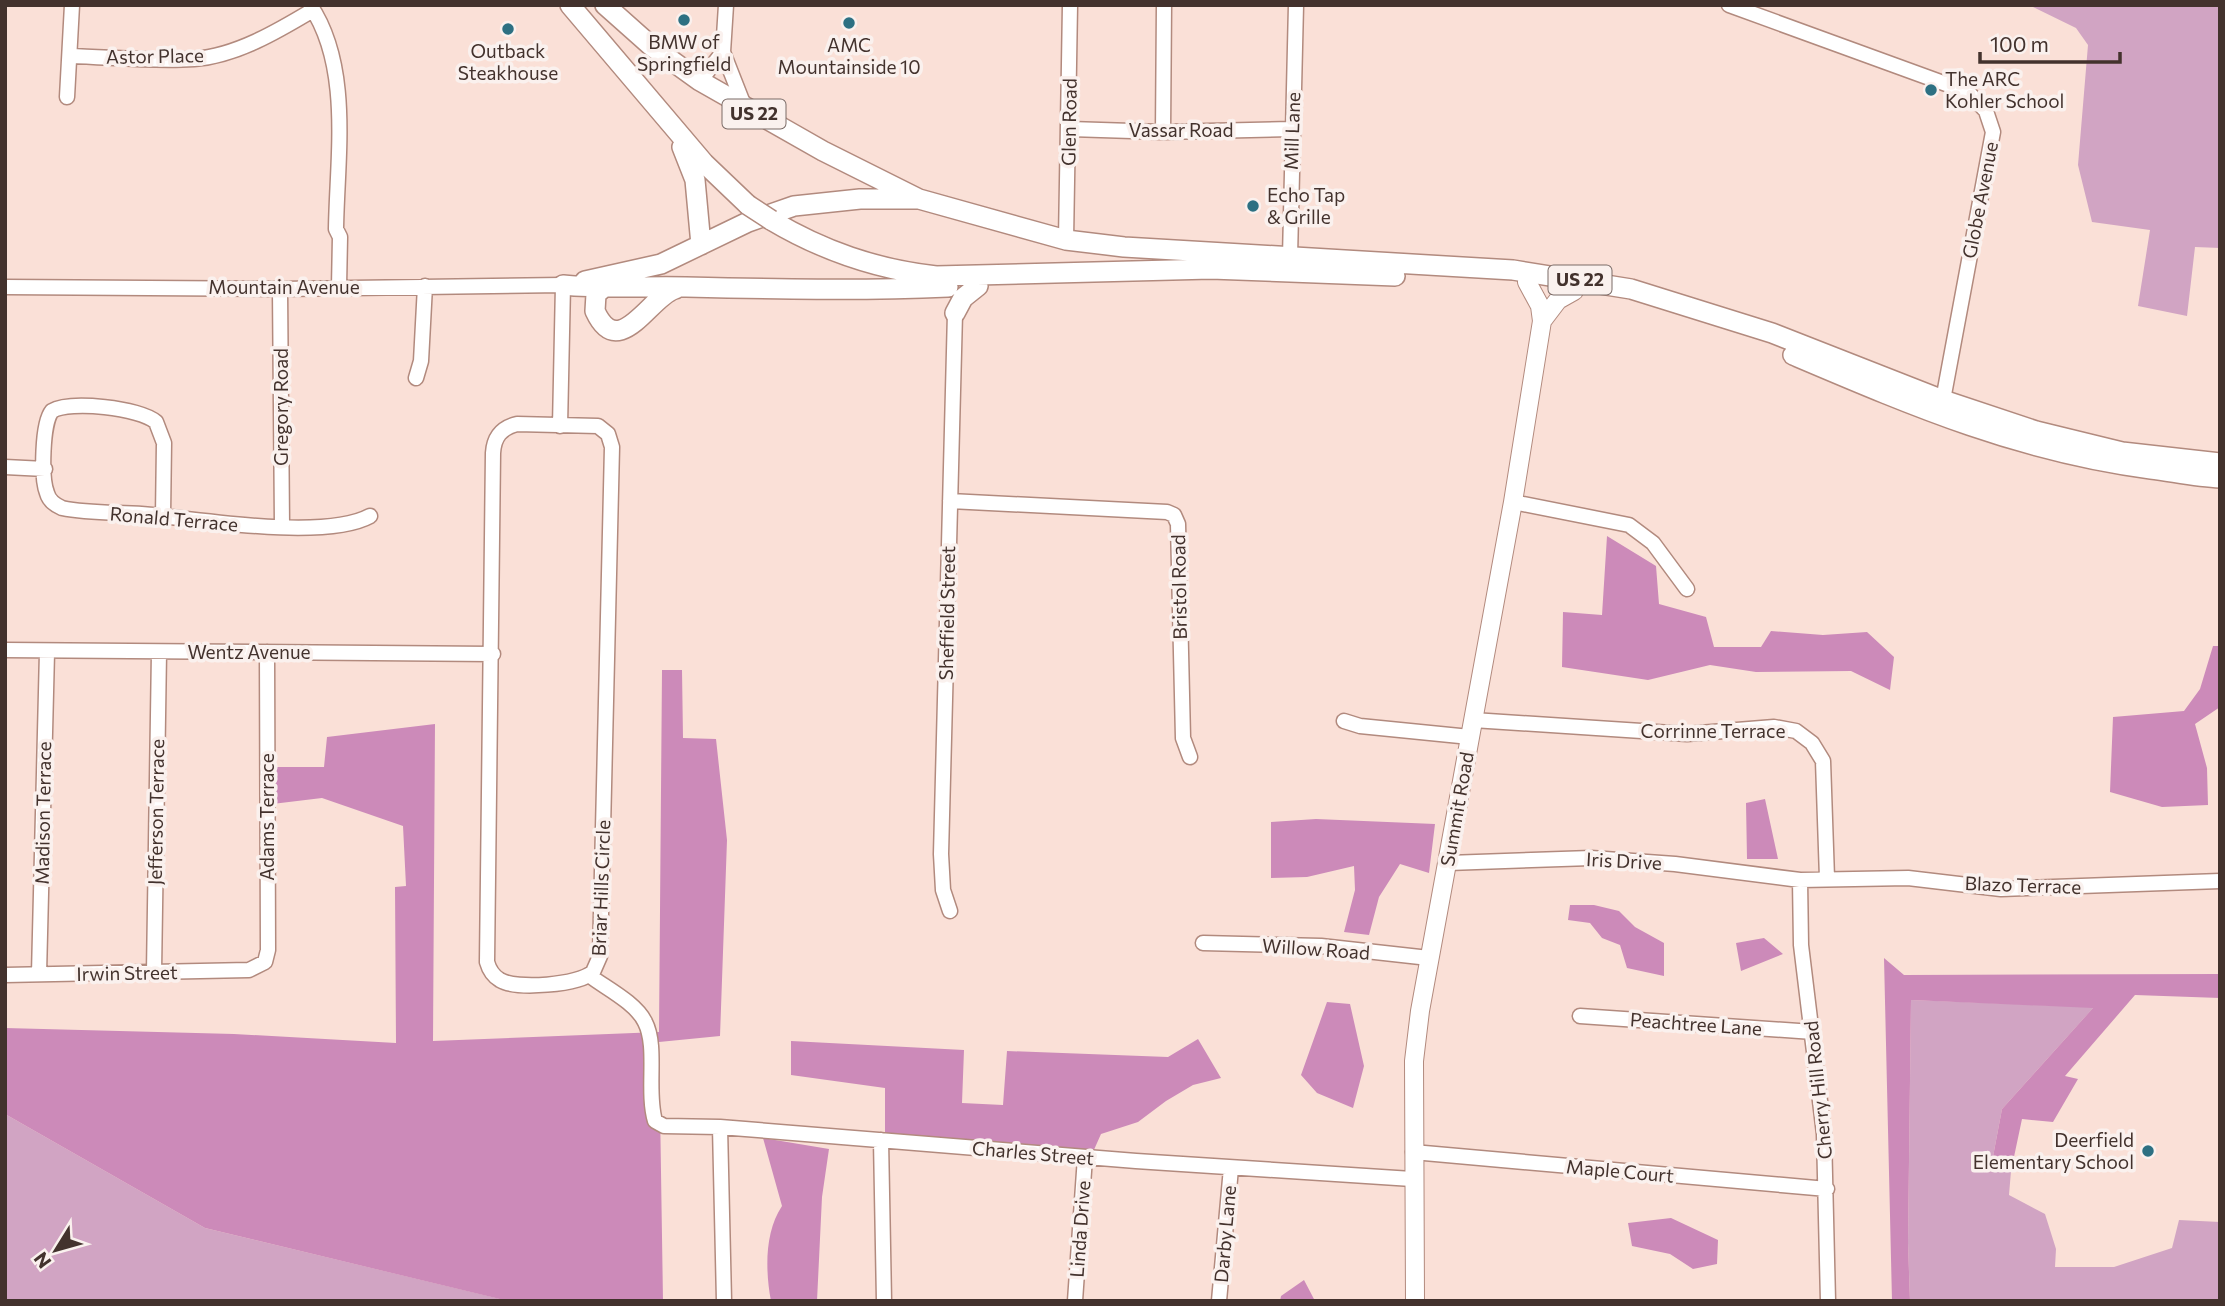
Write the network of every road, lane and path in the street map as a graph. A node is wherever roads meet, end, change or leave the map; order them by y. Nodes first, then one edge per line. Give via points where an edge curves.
1 (72, 5) edge
2 (570, 5) edge
3 (605, 5) edge
4 (726, 5) edge
5 (1070, 5) edge
6 (1164, 5) edge
7 (1296, 5) edge
8 (1729, 5) edge
9 (312, 8) edge
10 (723, 52) junction
11 (70, 56) junction
12 (700, 81) junction
13 (66, 97) dead end
14 (745, 108) junction
15 (672, 127) junction
16 (1070, 129) junction
17 (1291, 129) junction
18 (1163, 132) junction
19 (919, 199) junction
20 (1066, 240) junction
21 (701, 245) junction
22 (1290, 257) junction
23 (661, 264) junction
24 (1082, 275) junction
25 (1527, 282) junction
26 (563, 285) junction
27 (5, 286) edge
28 (425, 286) junction
29 (978, 286) junction
30 (333, 287) junction
31 (683, 287) junction
32 (933, 288) junction
33 (280, 289) junction
34 (600, 289) junction
35 (1574, 291) junction
36 (955, 313) junction
37 (1542, 321) junction
38 (416, 378) dead end
39 (1943, 400) junction
40 (560, 426) junction
41 (2220, 463) edge
42 (5, 467) edge
43 (45, 470) junction
44 (2220, 478) edge
45 (950, 501) junction
46 (1513, 502) junction
47 (163, 516) junction
48 (370, 516) dead end
49 (282, 526) junction
50 (1687, 589) dead end
51 (5, 650) edge
52 (47, 652) junction
53 (159, 652) junction
54 (267, 652) junction
55 (493, 654) junction
56 (1344, 721) dead end
57 (1471, 728) junction
58 (1190, 757) dead end
59 (1448, 863) junction
60 (1827, 878) junction
61 (1800, 880) junction
62 (2220, 881) edge
63 (950, 911) dead end
64 (1203, 943) dead end
65 (1429, 958) junction
66 (249, 970) joint
67 (154, 972) junction
68 (39, 974) junction
69 (5, 975) edge
70 (590, 976) junction
71 (1580, 1016) dead end
72 (1812, 1032) junction
73 (720, 1127) junction
74 (881, 1140) junction
75 (1413, 1152) junction
76 (1085, 1157) junction
77 (1231, 1168) junction
78 (1412, 1180) junction
79 (1827, 1189) junction
80 (724, 1301) edge
81 (884, 1301) edge
82 (1075, 1301) edge
83 (1219, 1301) edge
84 (1415, 1301) edge
85 (1828, 1301) edge

1 - 11 street
2 - 15 highway, US 22
3 - 12 highway, US 22
4 - 10 street
5 - 16 street, Glen Road
6 - 18 street
7 - 17 street, Mill Lane
8 - 39 street, Globe Avenue via 1968,92 1986,111 1993,132
9 - 11 street, Astor Place via 273,34 229,52 195,59
9 - 30 street via 333,50 338,84 336,229 340,237
10 - 12 street
10 - 14 street
11 - 13 street
12 - 14 highway, US 22
14 - 19 highway, US 22
15 - 21 highway via 695,180
15 - 24 highway, US 22, bridge via 748,205 831,252 892,270 936,276
16 - 18 street, Vassar Road
16 - 20 street, Glen Road
17 - 18 street, Vassar Road
17 - 22 street, Mill Lane
19 - 20 highway, US 22
19 - 21 highway via 794,206
20 - 22 highway, US 22
21 - 23 highway
22 - 39 highway, US 22 via 1513,270 1631,289 1772,333
23 - 26 highway
23 - 34 highway
24 - 25 highway, US 22 via 1211,269
24 - 29 highway
25 - 35 highway, US 22
25 - 37 main road, Summit Road via 1540,306
26 - 28 street, Mountain Avenue
26 - 34 highway
26 - 40 street
27 - 33 street, Mountain Avenue
28 - 30 street, Mountain Avenue
28 - 38 street
29 - 32 highway
29 - 36 highway via 963,298
30 - 33 street, Mountain Avenue
31 - 32 highway via 772,291
31 - 34 highway
31 - 34 highway via 666,292 633,326 619,330 597,317 594,300
32 - 36 highway via 946,296
33 - 49 street, Gregory Road
35 - 37 main road via 1558,300
35 - 44 highway, US 22 via 1623,300 1769,344 1936,416 2037,449
36 - 45 street, Sheffield Street
37 - 46 main road, Summit Road
39 - 41 highway, US 22 via 2122,452
40 - 55 street, Briar Hills Circle via 509,426 501,430 493,445
40 - 70 street, Briar Hills Circle via 598,426 608,434 612,447 600,956
42 - 43 street
43 - 47 street, Ronald Terrace via 47,494 62,509
43 - 47 street via 45,423 58,407 140,411 156,422 163,436
45 - 58 street, Bristol Road via 1174,515 1178,524 1182,736
45 - 63 street, Sheffield Street via 941,854 943,890
46 - 50 street via 1629,525 1653,543
46 - 57 main road, Summit Road
47 - 49 street, Ronald Terrace via 203,523
48 - 49 street, Ronald Terrace via 346,526
51 - 52 street, Wentz Avenue
52 - 53 street, Wentz Avenue
52 - 68 street, Madison Terrace
53 - 54 street, Wentz Avenue
53 - 67 street, Jefferson Terrace
54 - 55 street, Wentz Avenue
54 - 66 street, Adams Terrace via 267,956 261,966
55 - 70 street, Briar Hills Circle via 487,961 496,977 509,984 572,982
56 - 57 street, Corrinne Terrace via 1360,726
57 - 59 main road, Summit Road
57 - 60 street, Corrinne Terrace via 1687,734 1774,727 1796,731 1812,743 1825,771
59 - 61 street, Iris Drive via 1591,859
59 - 65 main road, Summit Road
60 - 61 street, Iris Drive
60 - 62 street, Blazo Terrace via 1908,878 2001,888
61 - 72 street, Cherry Hill Road via 1801,945
64 - 65 street, Willow Road via 1313,946
65 - 75 main road, Summit Road via 1414,1061
66 - 67 street, Irwin Street
67 - 68 street, Irwin Street
68 - 69 street, Irwin Street
70 - 73 street, Charles Street via 645,1021 655,1121 664,1126
71 - 72 street, Peachtree Lane
72 - 79 street, Cherry Hill Road
73 - 74 street, Charles Street
73 - 80 street
74 - 76 street, Charles Street
74 - 81 street
75 - 78 main road, Summit Road
75 - 79 street, Maple Court
76 - 77 street, Charles Street
76 - 82 street, Linda Drive
77 - 78 street, Charles Street
77 - 83 street, Darby Lane
78 - 84 main road, Summit Road
79 - 85 street, Cherry Hill Road

